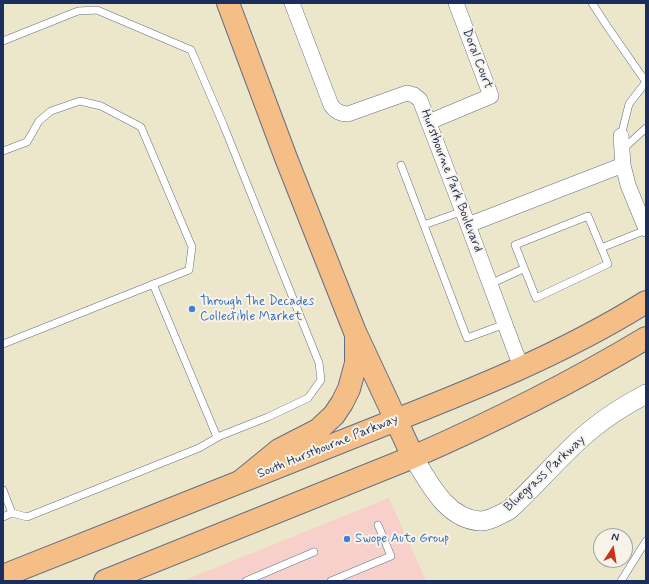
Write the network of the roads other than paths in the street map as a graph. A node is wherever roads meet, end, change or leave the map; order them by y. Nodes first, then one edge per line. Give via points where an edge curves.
1 (228, 3) edge
2 (292, 3) edge
3 (456, 3) edge
4 (592, 3) edge
5 (3, 41) edge
6 (646, 82) edge
7 (429, 122) junction
8 (646, 128) edge
9 (622, 143) junction
10 (3, 151) edge
11 (401, 165) dead end
12 (623, 165) junction
13 (463, 211) junction
14 (424, 225) junction
15 (468, 225) junction
16 (646, 229) edge
17 (601, 248) junction
18 (524, 269) junction
19 (153, 284) junction
20 (490, 284) junction
21 (646, 302) edge
22 (505, 324) junction
23 (356, 332) junction
24 (646, 338) edge
25 (3, 344) edge
26 (521, 367) junction
27 (646, 394) edge
28 (396, 420) junction
29 (217, 437) junction
30 (413, 457) junction
31 (241, 481) junction
32 (3, 490) edge
33 (12, 513) junction
34 (3, 517) edge
35 (378, 525) dead end
36 (646, 541) edge
37 (314, 552) dead end
38 (3, 576) edge
39 (105, 581) edge
40 (246, 581) edge
41 (331, 581) edge
42 (621, 581) edge

1 - 23 main road via 286,158
2 - 7 street, Hurstbourne Park Boulevard via 330,105 335,110 348,114 407,93 420,100
3 - 7 street, Doral Court via 491,96
4 - 6 lane
5 - 29 lane via 78,11 97,10 191,50 320,363 321,380 308,398
6 - 9 lane via 629,104
7 - 13 street, Hurstbourne Park Boulevard
8 - 9 lane
9 - 12 street
10 - 19 lane via 27,142 39,121 51,111 80,101 101,106 141,127 192,247 189,270
11 - 14 lane
12 - 15 street
12 - 16 street
13 - 14 lane
13 - 15 street, Hurstbourne Park Boulevard
14 - 22 lane via 467,338
15 - 20 street, Hurstbourne Park Boulevard
16 - 17 lane
17 - 18 lane via 608,264 536,298
17 - 18 lane via 588,216 515,245
18 - 20 lane
19 - 25 lane
19 - 29 lane
20 - 22 street, Hurstbourne Park Boulevard
21 - 26 main road, South Hurstbourne Parkway via 575,342
22 - 26 street, Hurstbourne Park Boulevard
23 - 28 main road
23 - 31 main road via 356,363 348,389 334,416 318,430 280,450
24 - 30 main road via 516,410
26 - 28 main road, South Hurstbourne Parkway
27 - 30 street, Bluegrass Parkway via 592,429 509,510 482,521 468,518 445,503
28 - 30 main road
28 - 31 main road, South Hurstbourne Parkway
29 - 33 lane via 200,448 27,517
30 - 39 main road
31 - 38 main road, South Hurstbourne Parkway
32 - 33 lane
33 - 34 lane
35 - 41 lane via 391,556
36 - 42 lane
37 - 40 lane

